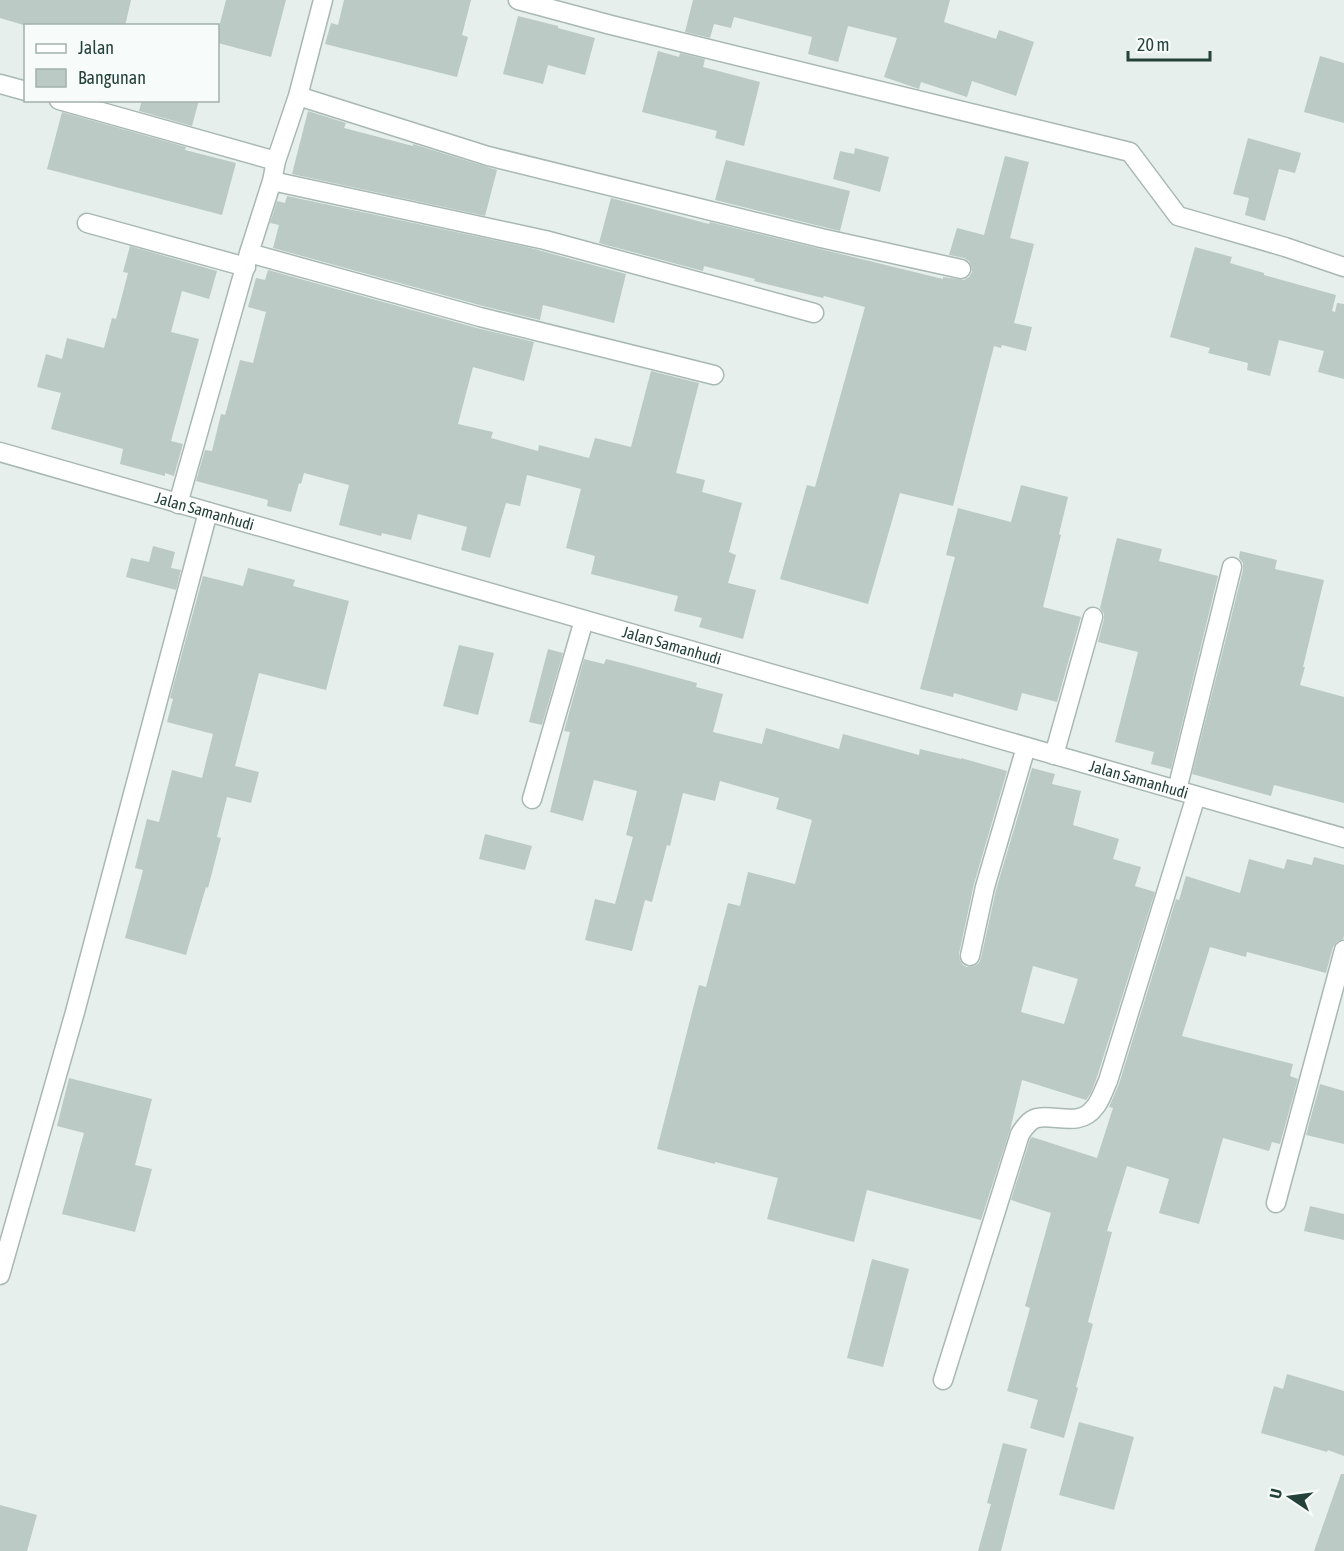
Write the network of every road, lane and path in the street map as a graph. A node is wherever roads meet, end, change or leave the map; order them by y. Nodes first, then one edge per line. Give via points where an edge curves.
1 (323, 0) edge
2 (518, 0) edge
3 (0, 84) edge
4 (24, 90) edge
5 (298, 96) junction
6 (66, 102) edge
7 (276, 161) junction
8 (272, 181) junction
9 (87, 223) dead end
10 (247, 260) junction
11 (1344, 267) edge
12 (961, 269) dead end
13 (814, 313) dead end
14 (714, 375) dead end
15 (0, 452) edge
16 (178, 504) junction
17 (208, 512) junction
18 (1232, 567) dead end
19 (1093, 617) dead end
20 (584, 620) junction
21 (1026, 747) junction
22 (1054, 755) junction
23 (1177, 790) junction
24 (1196, 796) junction
25 (532, 799) dead end
26 (1344, 838) edge
27 (1344, 950) edge
28 (970, 956) dead end
29 (1276, 1203) dead end
30 (0, 1275) edge
31 (943, 1380) dead end

1 - 5 street
2 - 11 street via 1130,152 1178,216
3 - 4 street
5 - 7 street
5 - 12 street via 488,156
6 - 7 street
7 - 8 street
8 - 10 street
8 - 13 street via 545,240
9 - 10 street
10 - 14 street
10 - 16 street
15 - 16 street, Jalan Samanhudi
16 - 17 street, Jalan Samanhudi
17 - 20 street, Jalan Samanhudi
17 - 30 street via 75,1012
18 - 23 street
19 - 22 street
20 - 21 street, Jalan Samanhudi
20 - 25 street
21 - 22 street, Jalan Samanhudi
21 - 28 street via 985,887
22 - 23 street, Jalan Samanhudi
23 - 24 street, Jalan Samanhudi
24 - 26 street, Jalan Samanhudi
24 - 31 street via 1108,1082 1095,1108 1082,1118 1037,1118 1020,1134
27 - 29 street

